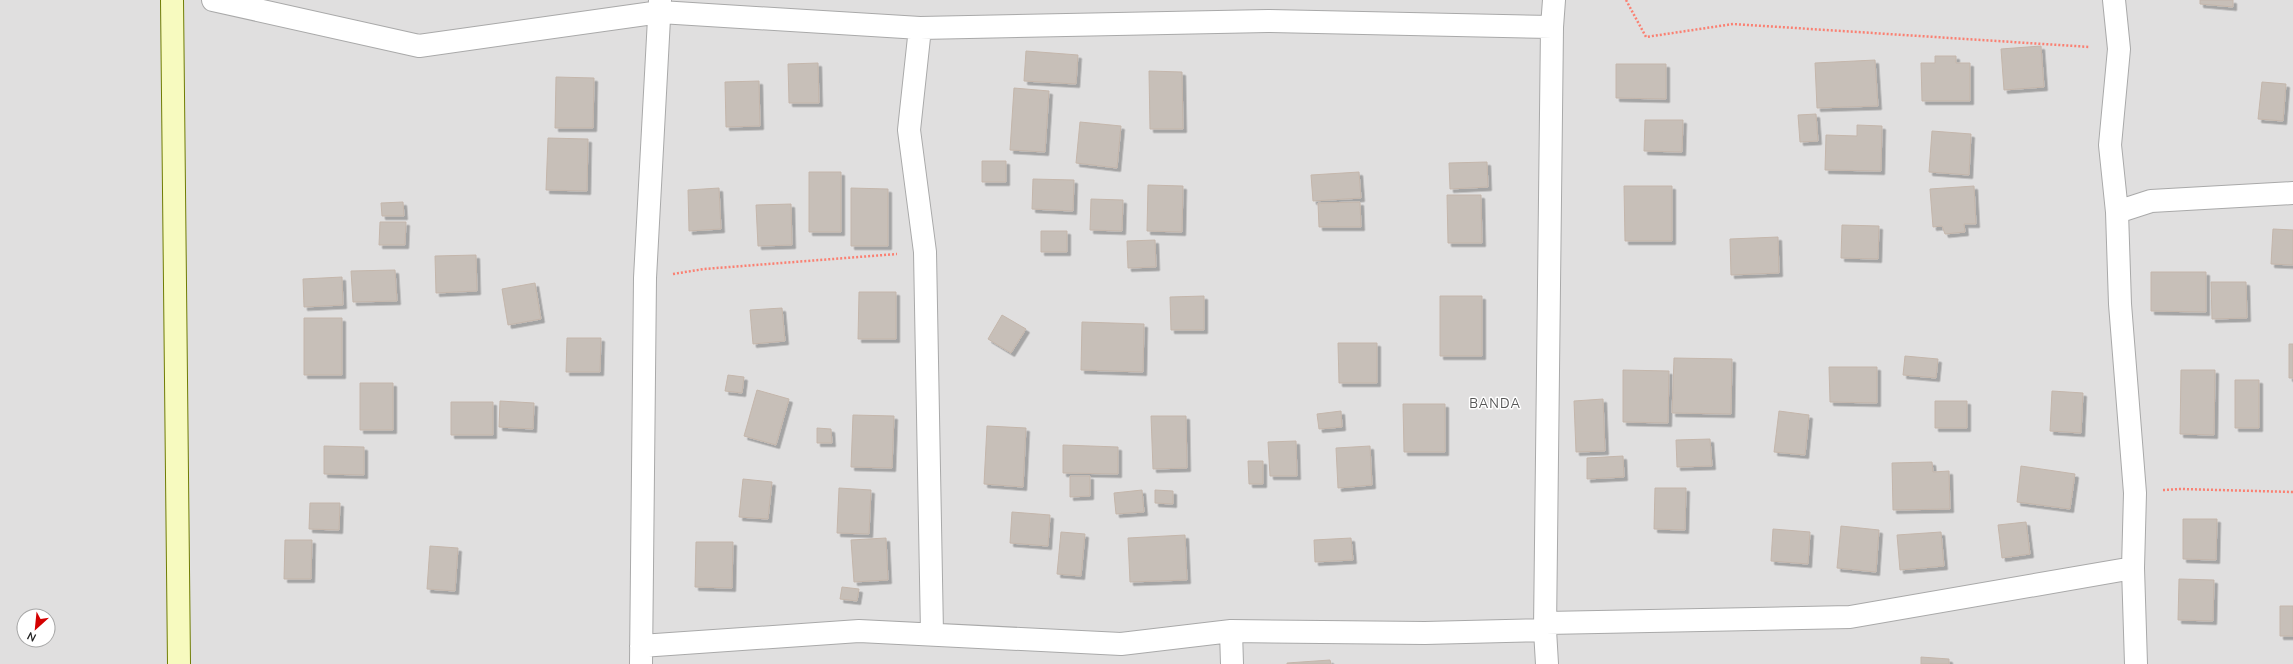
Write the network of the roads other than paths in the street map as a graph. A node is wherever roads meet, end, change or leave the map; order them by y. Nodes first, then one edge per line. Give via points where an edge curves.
1 (172, 0) edge
2 (214, 0) edge
3 (1554, 0) edge
4 (2114, 0) edge
5 (660, 6) edge
6 (1552, 27) junction
7 (920, 28) junction
8 (2293, 193) edge
9 (2117, 212) junction
10 (2133, 568) junction
11 (1546, 627) junction
12 (1230, 631) junction
13 (932, 633) junction
14 (641, 655) edge
15 (180, 664) edge
16 (1232, 664) edge
17 (1547, 664) edge
18 (2136, 664) edge

1 - 15 street
2 - 5 street via 419,46
3 - 6 street
4 - 9 street via 2119,49 2110,145
5 - 7 street
5 - 14 street via 645,278
6 - 7 street via 1268,21
6 - 11 street
7 - 13 street via 909,130 925,252
8 - 9 street via 2151,201
9 - 10 street via 2120,304 2135,493
10 - 11 street via 1850,618
10 - 18 street
11 - 12 street via 1425,633
11 - 17 street
12 - 13 street via 1121,644
12 - 16 street
13 - 14 street via 859,631

